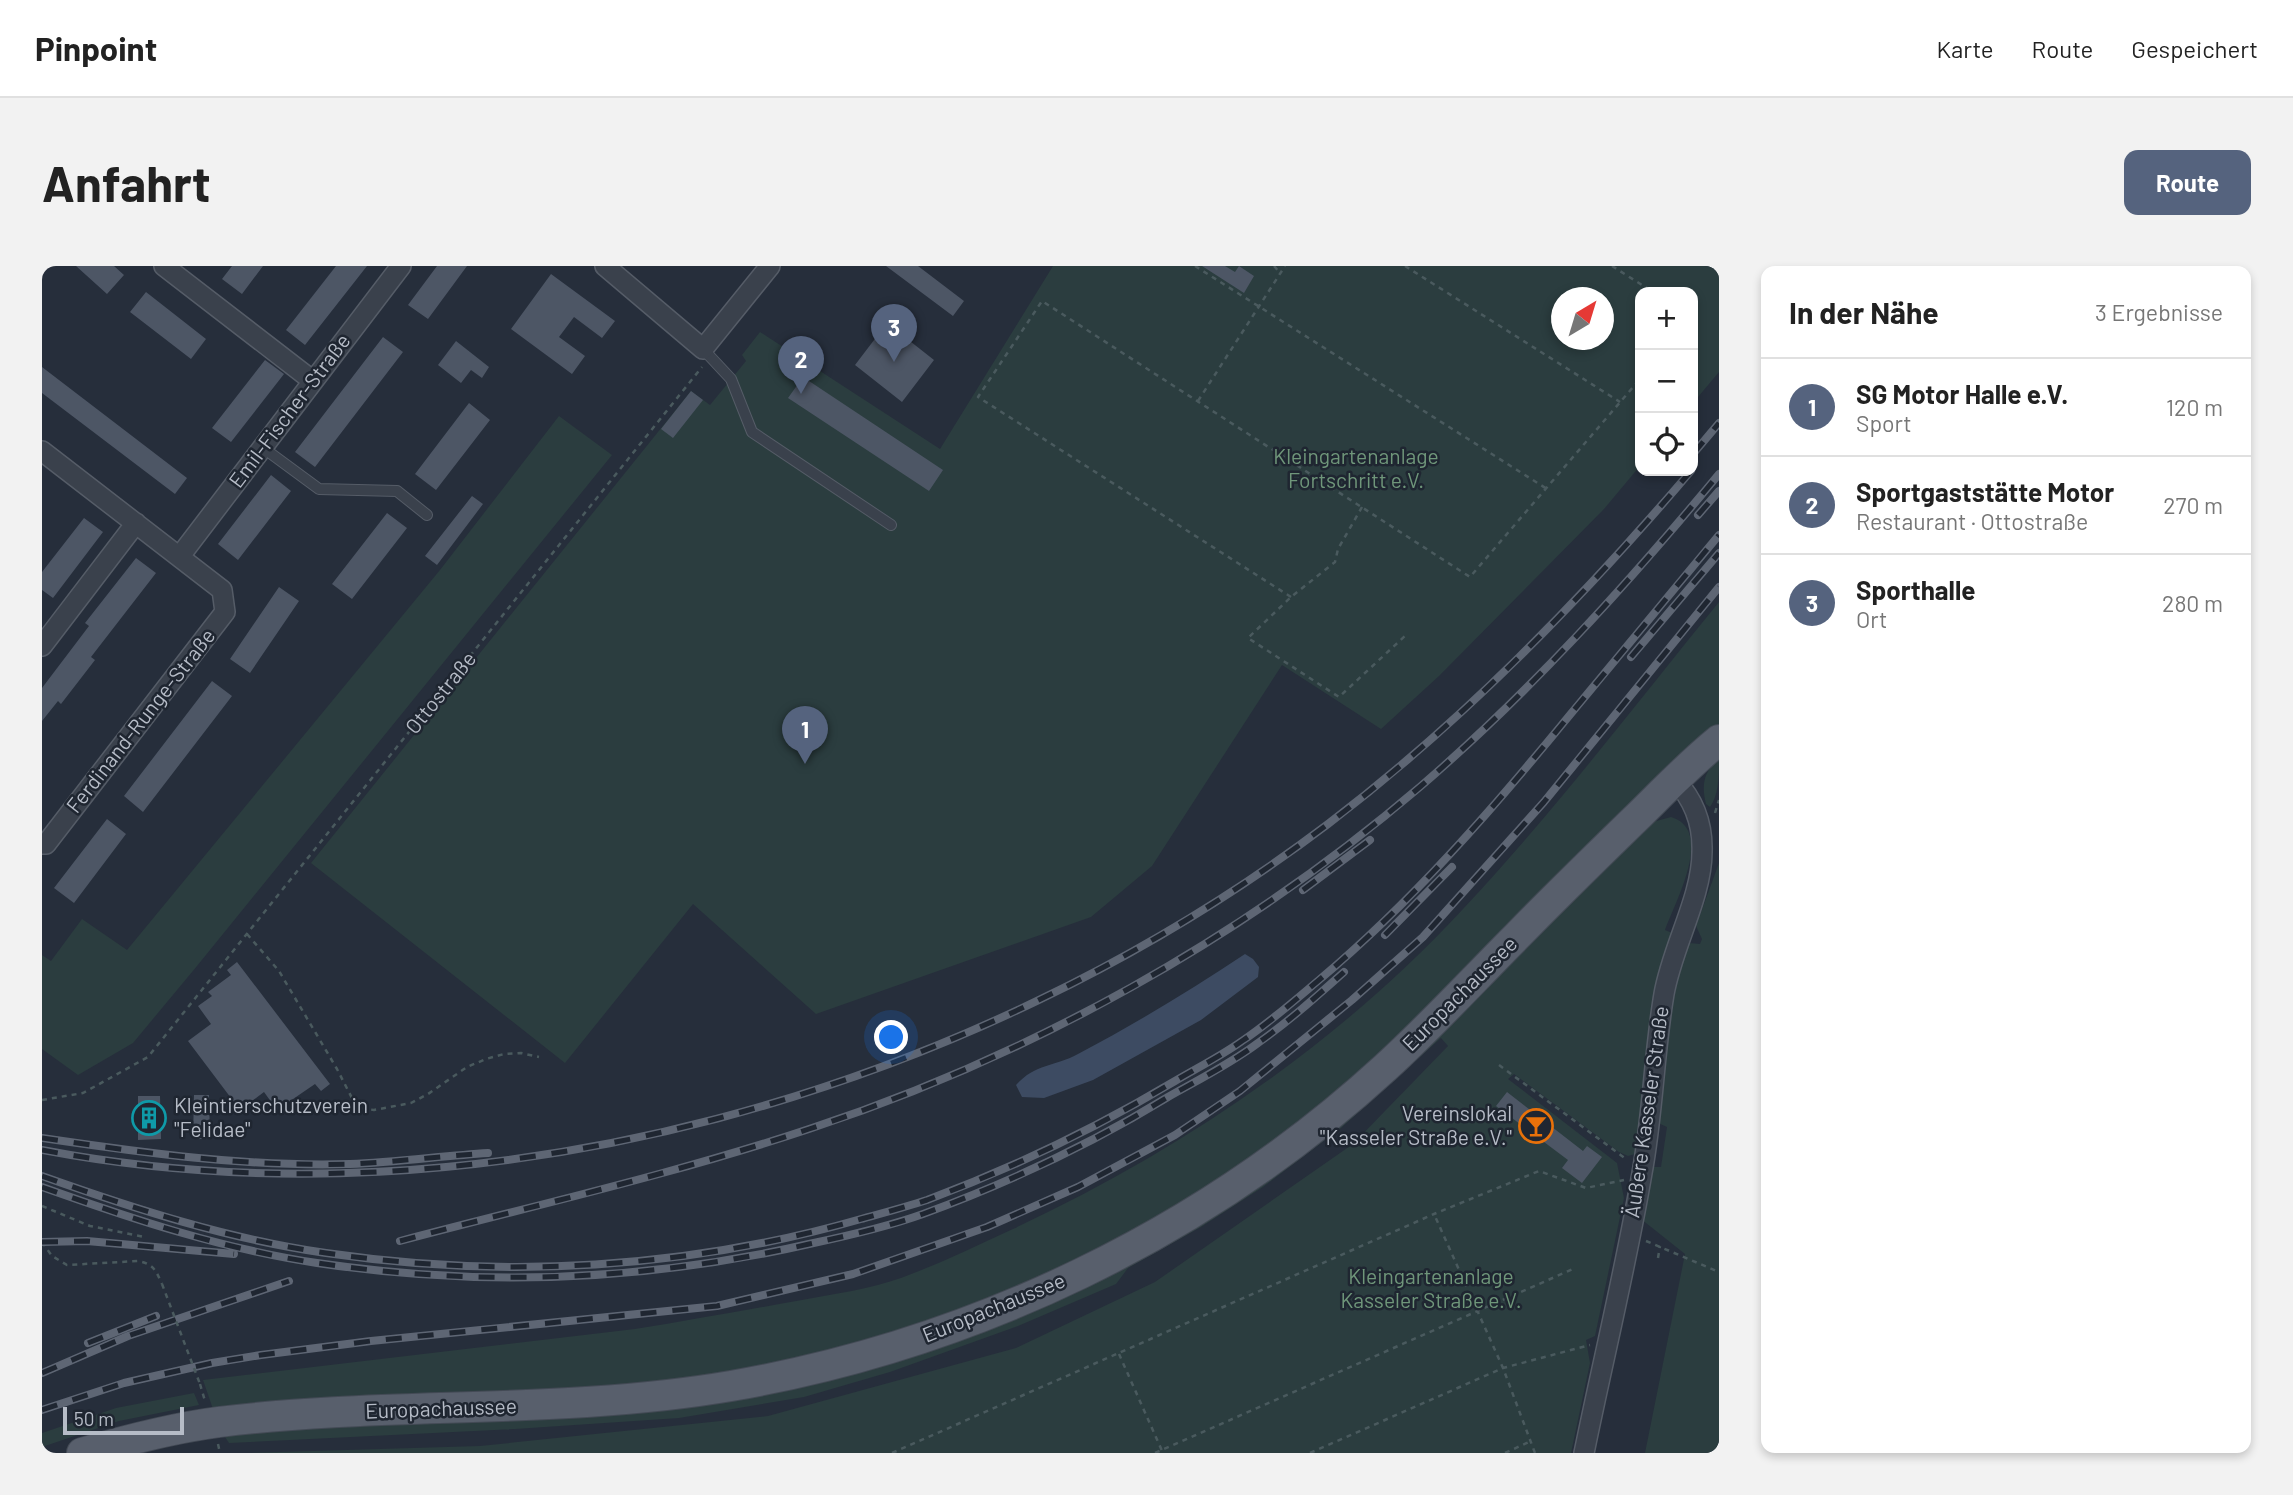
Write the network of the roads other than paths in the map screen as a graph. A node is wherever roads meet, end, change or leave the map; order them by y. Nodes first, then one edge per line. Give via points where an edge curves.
1 (163, 266) edge
2 (401, 266) edge
3 (605, 266) edge
4 (770, 266) edge
5 (704, 349) junction
6 (313, 381) junction
7 (262, 447) junction
8 (42, 452) edge
9 (427, 515) dead end
10 (136, 523) junction
11 (891, 525) dead end
12 (180, 556) junction
13 (42, 646) edge
14 (1719, 740) edge
15 (1675, 779) junction
16 (42, 844) edge
17 (82, 1453) edge
18 (1584, 1453) edge

1 - 6 street
2 - 6 street, Emil-Fischer-Straße
3 - 5 street
4 - 5 street
5 - 11 lane via 731,379 752,432
6 - 7 street, Emil-Fischer-Straße
7 - 9 lane via 319,489 397,491
7 - 12 street, Emil-Fischer-Straße
8 - 10 street
10 - 12 street
10 - 13 street
12 - 16 street, Ferdinand-Runge-Straße via 222,590 225,612
14 - 15 main road, Europachaussee
15 - 17 main road, Europachaussee via 1411,1044 1311,1130 1152,1236 1020,1301 879,1352 713,1389 591,1403 276,1416 161,1433
15 - 18 street, Äußere Kasseler Straße via 1694,804 1701,833 1700,877 1664,994 1643,1171

